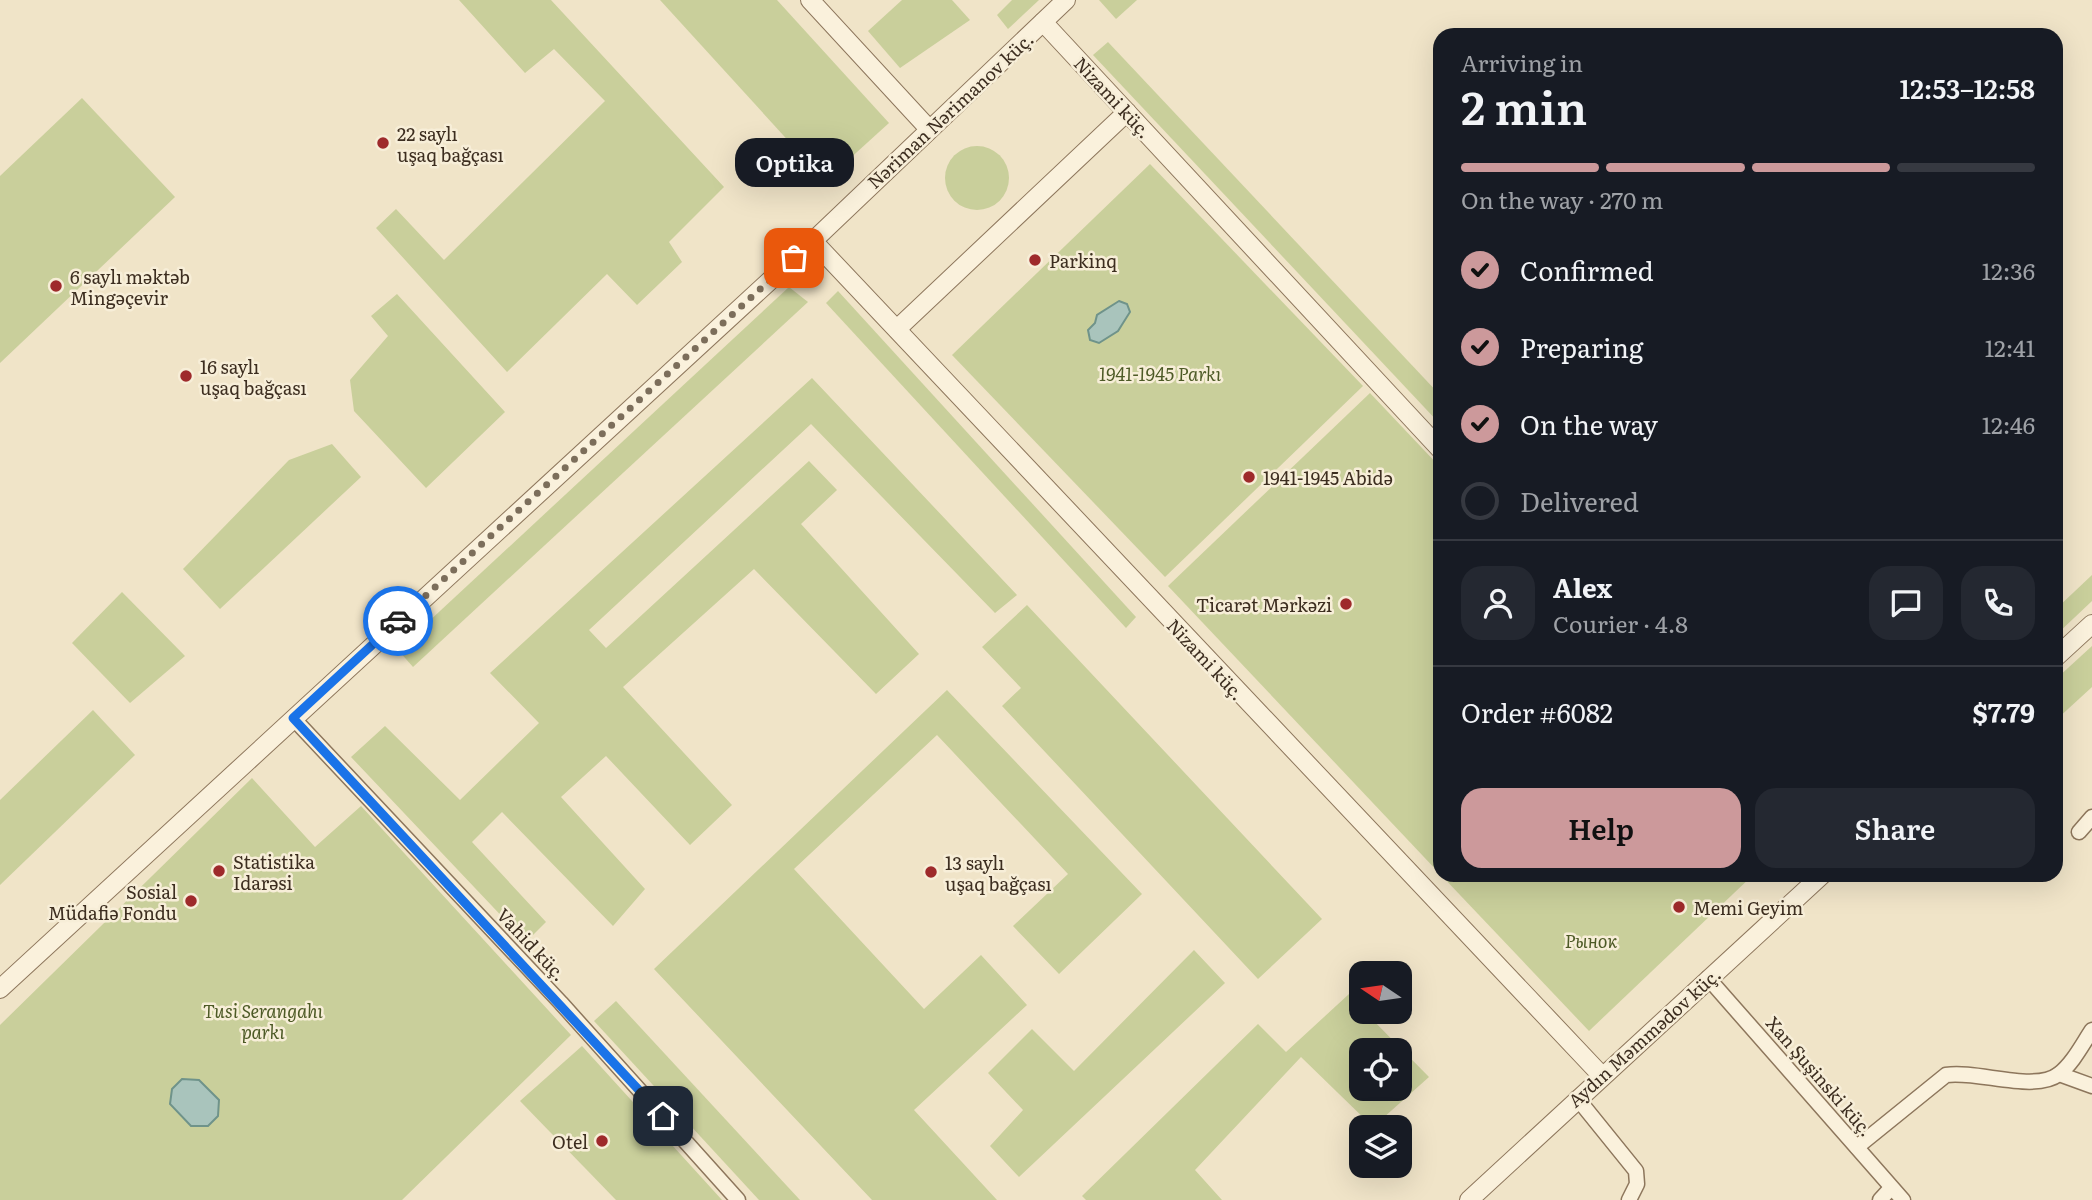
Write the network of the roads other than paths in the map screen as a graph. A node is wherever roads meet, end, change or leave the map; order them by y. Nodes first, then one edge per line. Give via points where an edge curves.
1 (810, 0) edge
2 (1066, 0) edge
3 (1043, 22) junction
4 (1127, 112) junction
5 (929, 129) junction
6 (813, 240) junction
7 (897, 329) junction
8 (1433, 441) edge
9 (2092, 624) edge
10 (2063, 651) edge
11 (293, 718) junction
12 (2092, 817) edge
13 (2078, 832) dead end
14 (1814, 882) edge
15 (1708, 978) junction
16 (0, 989) edge
17 (2092, 1030) edge
18 (2059, 1074) junction
19 (1602, 1076) junction
20 (2092, 1086) edge
21 (1577, 1098) junction
22 (1857, 1147) junction
23 (1891, 1188) junction
24 (738, 1200) edge
25 (1469, 1200) edge
26 (1629, 1200) edge
27 (1880, 1200) edge
28 (1903, 1200) edge

1 - 5 street
2 - 3 street, Nəriman Nərimanov küç.
3 - 4 street, Nizami küç.
3 - 5 street, Nəriman Nərimanov küç.
4 - 7 street
4 - 8 street, Nizami küç.
5 - 6 street, Nəriman Nərimanov küç.
6 - 7 street, Nizami küç.
6 - 11 street, Nəriman Nərimanov küç.
7 - 19 street, Nizami küç.
9 - 10 street
11 - 16 street, Nəriman Nərimanov küç.
11 - 24 street, Vahid küç. via 561,1003
12 - 13 street
14 - 15 street, Aydın Məmmədov küç.
15 - 19 street, Aydın Məmmədov küç.
15 - 22 street, Xan Şuşinski küç.
17 - 18 street
18 - 20 street
18 - 22 street via 2033,1082 1946,1075
19 - 21 street, Aydın Məmmədov küç.
21 - 25 street, Aydın Məmmədov küç.
21 - 26 street via 1636,1171 1637,1184
22 - 23 street, Xan Şuşinski küç.
23 - 27 street
23 - 28 street, Xan Şuşinski küç.

